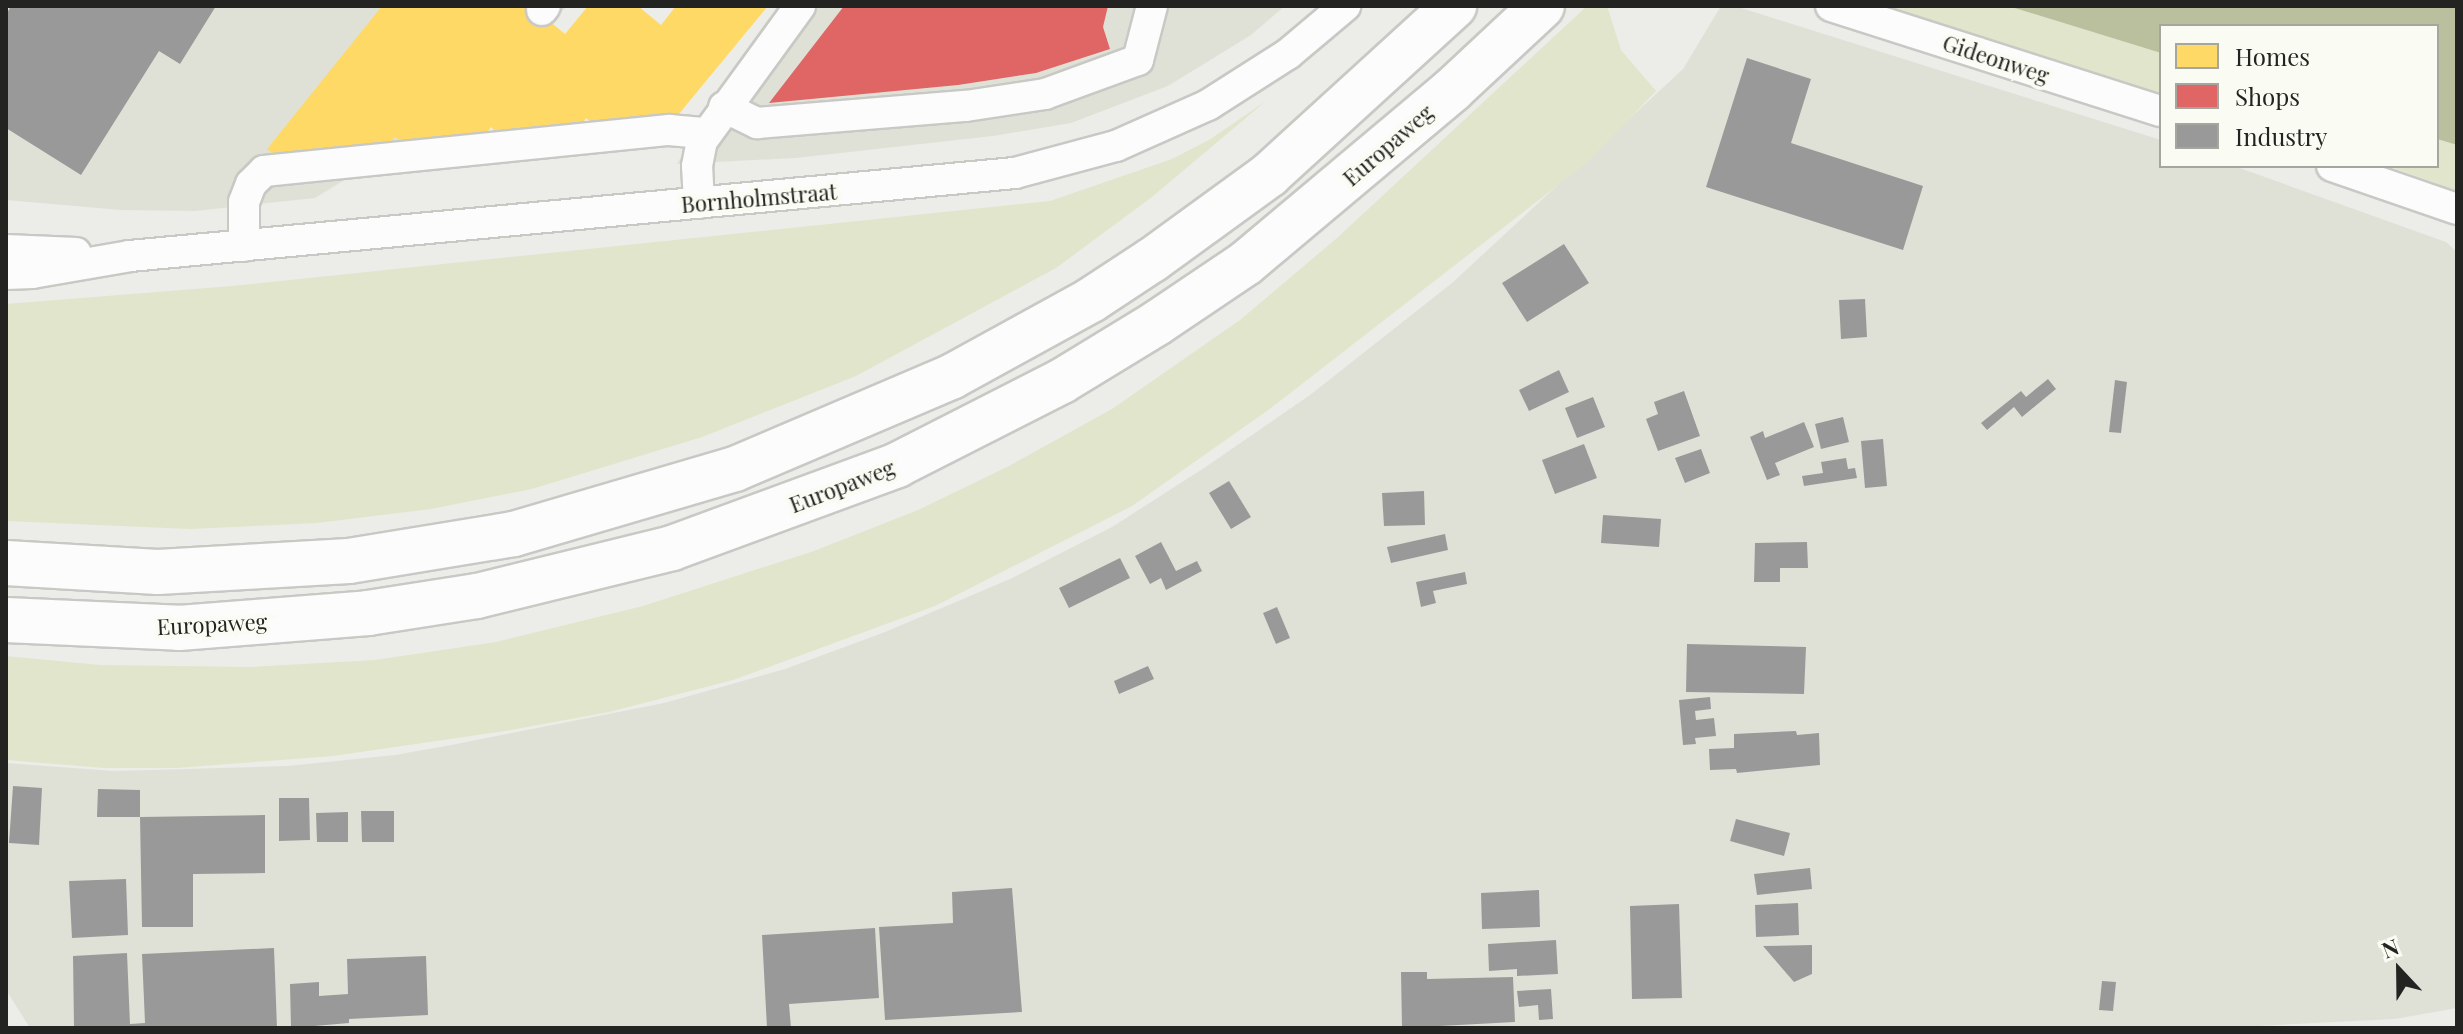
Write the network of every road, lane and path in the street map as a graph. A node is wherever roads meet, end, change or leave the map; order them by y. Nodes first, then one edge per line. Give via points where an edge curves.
1 (800, 6) edge
2 (1152, 6) edge
3 (1345, 6) edge
4 (1454, 6) edge
5 (1542, 6) edge
6 (1831, 6) edge
7 (724, 107) junction
8 (2159, 110) edge
9 (706, 133) junction
10 (2338, 168) edge
11 (699, 203) junction
12 (2457, 209) edge
13 (244, 246) junction
14 (6, 250) edge
15 (130, 256) junction
16 (6, 274) edge
17 (6, 563) edge
18 (6, 620) edge

1 - 7 street
2 - 7 street via 1138,60 1045,94 966,106 757,123
3 - 11 street, Bornholmstraat via 1288,54 1208,105 1067,162 1015,173
4 - 17 highway via 1269,175 1091,300 951,377 735,469 514,534 349,561 158,572
5 - 18 highway, Europaweg via 1452,90 1246,263 1062,381 897,465 672,548 477,596 368,613 179,628
6 - 8 street, Gideonweg
7 - 9 street
9 - 11 street via 697,166
9 - 13 street via 669,130 264,171 244,202
10 - 12 street
11 - 13 street, Bornholmstraat
13 - 15 street, Bornholmstraat
14 - 15 street, Bornholmstraat
15 - 16 street, Bornholmstraat

